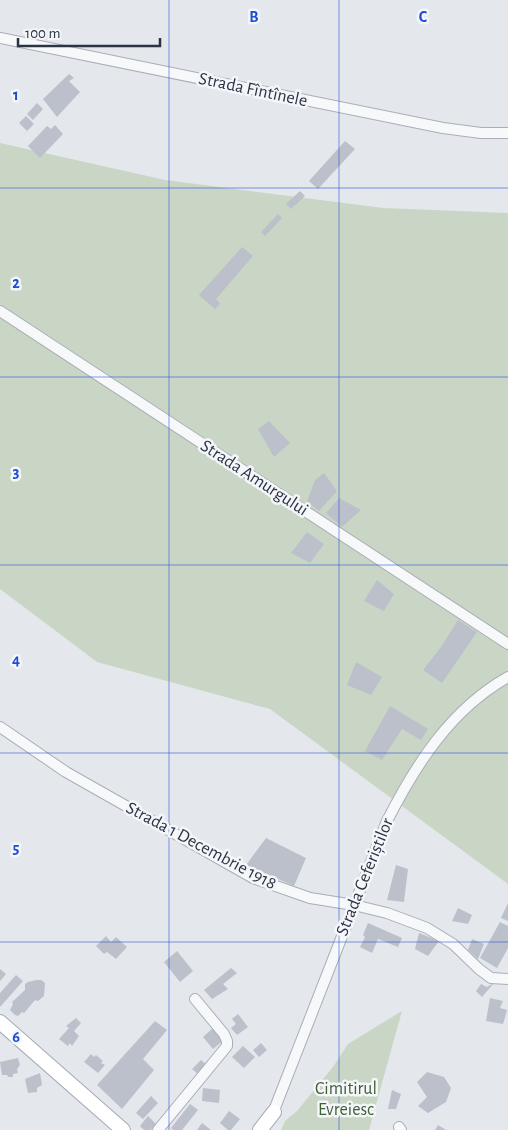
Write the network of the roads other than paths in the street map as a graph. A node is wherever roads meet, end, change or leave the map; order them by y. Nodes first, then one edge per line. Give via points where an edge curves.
1 (0, 38) edge
2 (508, 133) edge
3 (0, 311) edge
4 (508, 644) edge
5 (508, 677) edge
6 (0, 727) edge
7 (354, 905) junction
8 (508, 979) edge
9 (195, 999) dead end
10 (0, 1022) edge
11 (274, 1112) junction
12 (123, 1130) edge
13 (158, 1130) edge
14 (260, 1130) edge
15 (264, 1130) edge
16 (272, 1130) edge

1 - 2 street, Strada Fîntînele via 443,128
3 - 4 street, Strada Amurgului
5 - 7 street, Strada Ceferiștilor via 460,714 419,763 387,821
6 - 7 street, Strada 1 Decembrie 1918 via 66,772 253,878 310,898
7 - 8 street, Strada 1 Decembrie 1918 via 387,913 438,934 491,978
7 - 11 street, Strada Ceferiștilor
9 - 13 street via 224,1034 226,1046
10 - 12 main road
11 - 14 main road
11 - 15 street, Strada Ceferiștilor
11 - 16 main road

